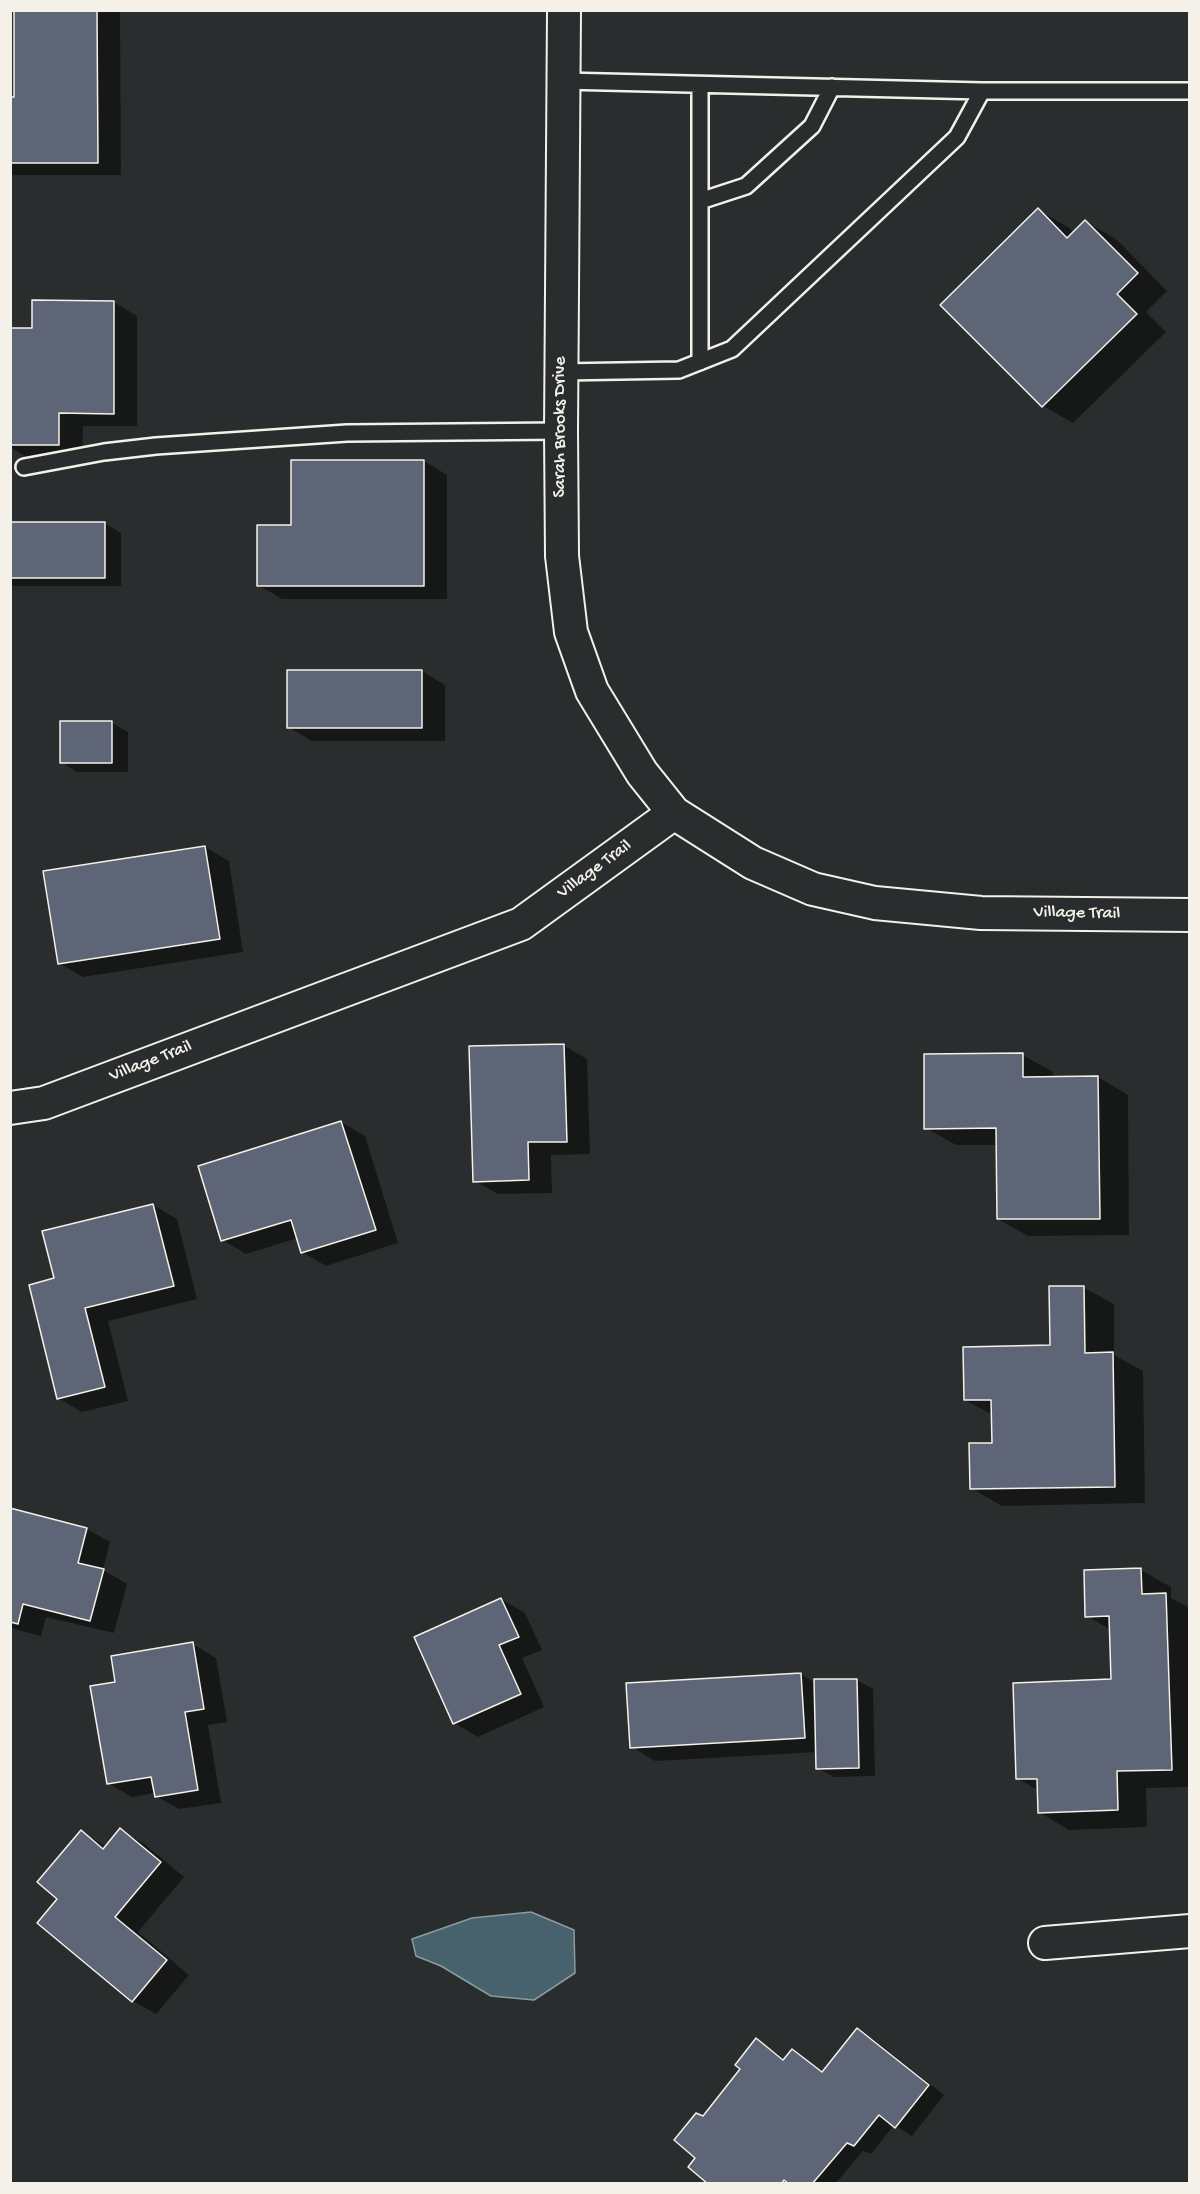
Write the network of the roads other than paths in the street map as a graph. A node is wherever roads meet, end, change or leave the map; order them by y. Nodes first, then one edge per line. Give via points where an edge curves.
1 (564, 10) edge
2 (563, 81) junction
3 (700, 85) junction
4 (832, 87) junction
5 (982, 91) junction
6 (1190, 92) edge
7 (700, 201) junction
8 (700, 362) junction
9 (561, 372) junction
10 (561, 430) junction
11 (24, 468) dead end
12 (674, 813) junction
13 (1190, 915) edge
14 (10, 1108) edge
15 (1190, 1931) edge
16 (1045, 1943) dead end

1 - 2 street, Sarah Brooks Drive
2 - 3 lane
2 - 9 street, Sarah Brooks Drive
3 - 4 lane
3 - 7 lane
4 - 5 lane
4 - 7 lane via 812,126 746,186
5 - 6 lane
5 - 8 lane via 957,137 732,349
7 - 8 lane
8 - 9 lane via 679,369
9 - 10 street, Sarah Brooks Drive
10 - 11 lane via 347,433 168,445 104,452
10 - 12 street, Sarah Brooks Drive via 562,556 571,632 592,691 642,773
12 - 13 street, Village Trail via 753,863 813,889 875,903 981,912
12 - 14 street, Village Trail via 521,924 44,1103
15 - 16 street

